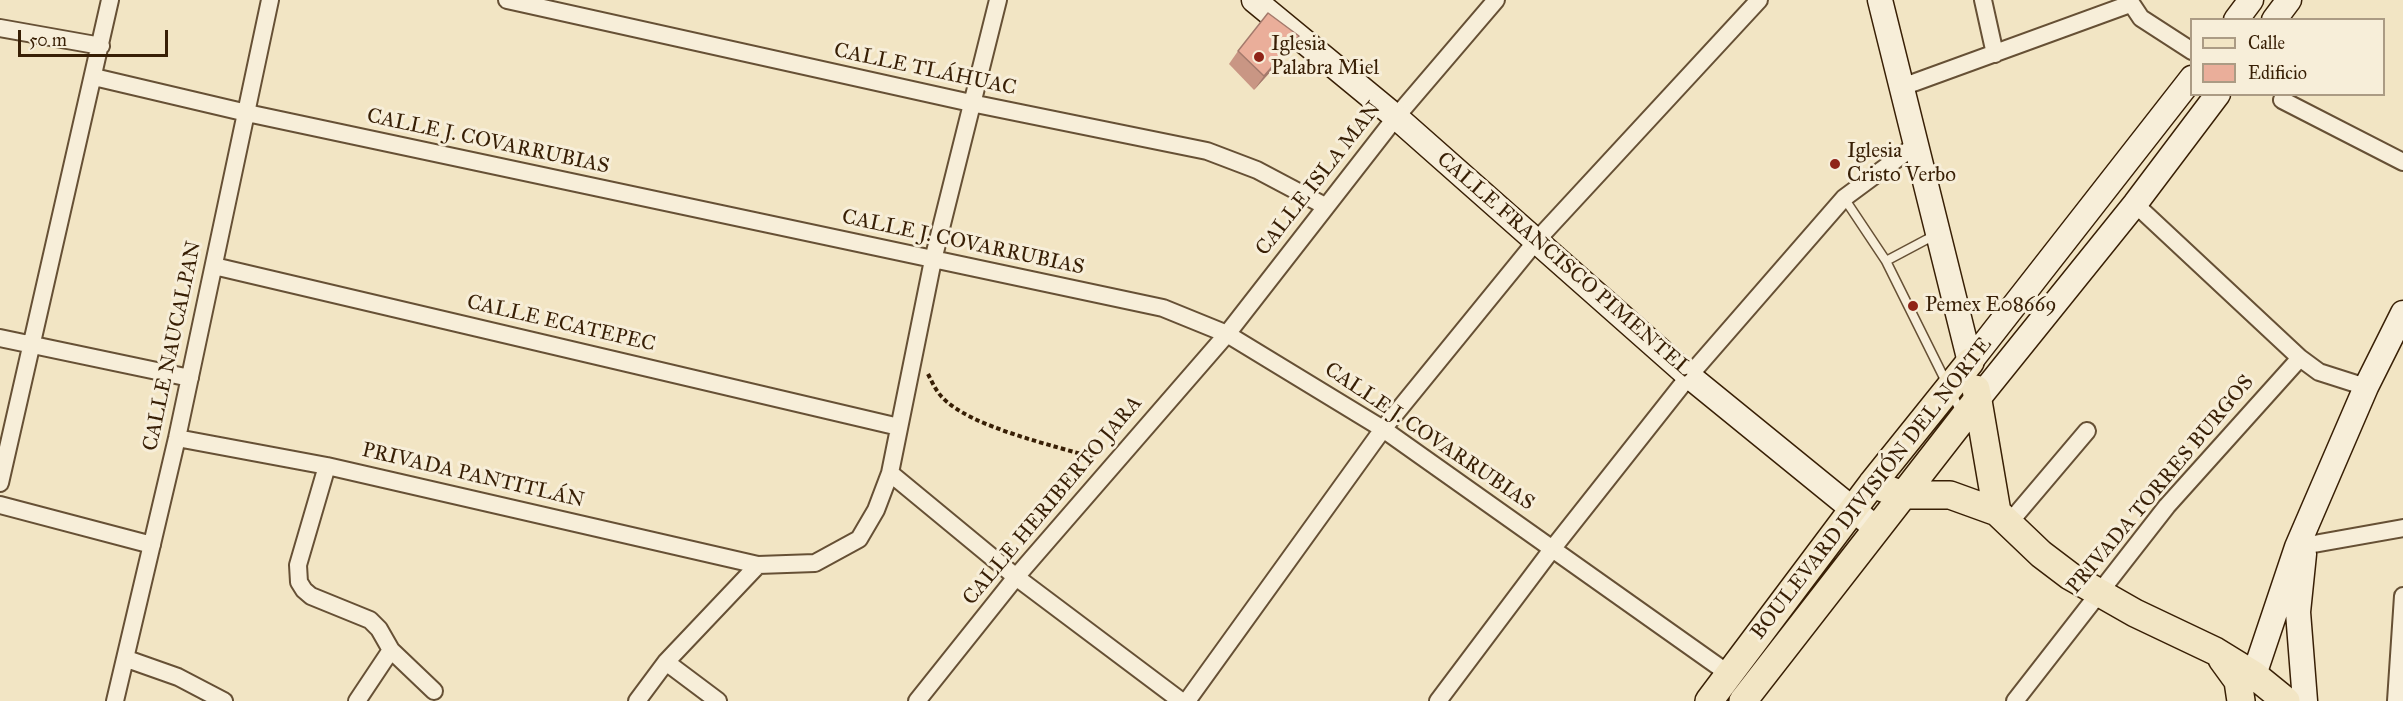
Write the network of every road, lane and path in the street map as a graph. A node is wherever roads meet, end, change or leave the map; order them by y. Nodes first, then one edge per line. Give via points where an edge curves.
1 (110, 0) edge
2 (270, 0) edge
3 (507, 0) edge
4 (998, 0) edge
5 (1254, 0) edge
6 (1496, 0) edge
7 (1759, 0) edge
8 (1881, 0) edge
9 (1983, 0) edge
10 (2251, 0) edge
11 (2289, 0) edge
12 (2129, 2) edge
13 (2238, 18) edge
14 (2276, 18) edge
15 (0, 28) edge
16 (101, 46) junction
17 (2190, 50) edge
18 (1995, 54) junction
19 (94, 77) junction
20 (2190, 81) edge
21 (1902, 87) junction
22 (2217, 96) edge
23 (2282, 100) dead end
24 (971, 103) junction
25 (247, 113) junction
26 (1396, 117) junction
27 (1917, 144) junction
28 (2403, 162) edge
29 (1844, 198) junction
30 (2136, 204) junction
31 (1324, 206) junction
32 (1938, 234) junction
33 (1537, 240) junction
34 (933, 260) junction
35 (1886, 261) junction
36 (214, 266) junction
37 (2403, 313) edge
38 (1227, 334) junction
39 (0, 338) edge
40 (32, 344) junction
41 (915, 347) junction
42 (2300, 358) junction
43 (1970, 362) junction
44 (1689, 376) junction
45 (190, 378) junction
46 (2366, 387) junction
47 (1948, 389) junction
48 (1971, 408) junction
49 (899, 427) junction
50 (1383, 429) junction
51 (2087, 431) dead end
52 (177, 438) junction
53 (1113, 464) junction
54 (327, 466) junction
55 (890, 473) junction
56 (0, 483) edge
57 (1872, 484) junction
58 (1903, 495) junction
59 (0, 505) edge
60 (1854, 510) junction
61 (2003, 517) junction
62 (2403, 528) edge
63 (1877, 529) junction
64 (152, 545) junction
65 (2301, 547) junction
66 (1553, 548) junction
67 (758, 565) junction
68 (1016, 577) junction
69 (2097, 593) junction
70 (2403, 596) edge
71 (391, 650) junction
72 (2215, 651) junction
73 (127, 659) junction
74 (666, 662) junction
75 (1729, 674) junction
76 (2254, 675) junction
77 (434, 691) dead end
78 (115, 701) edge
79 (224, 701) edge
80 (357, 701) edge
81 (637, 701) edge
82 (718, 701) edge
83 (917, 701) edge
84 (1180, 701) edge
85 (1187, 701) edge
86 (1438, 701) edge
87 (1709, 701) edge
88 (1743, 701) edge
89 (2015, 701) edge
90 (2241, 701) edge
91 (2246, 701) edge
92 (2286, 701) edge
93 (2305, 701) edge
94 (2396, 701) edge

1 - 16 street
2 - 25 street, CALLE NAUCALPAN
3 - 24 street, CALLE TLÁHUAC
4 - 24 street, PRIVADA PANTITLÁN
5 - 26 main road, CALLE FRANCISCO PIMENTEL
6 - 26 street, CALLE ISLA MAN
7 - 33 street
8 - 21 main road
9 - 18 street
10 - 13 main road
11 - 14 main road
12 - 17 street via 2148,24
12 - 18 street
15 - 16 street
16 - 19 street
18 - 21 street
19 - 25 street, CALLE J. COVARRUBIAS
19 - 40 street
20 - 43 main road, BOULEVARD DIVISIÓN DEL NORTE
21 - 27 main road
22 - 30 main road, BOULEVARD DIVISIÓN DEL NORTE
23 - 28 street
24 - 31 street, CALLE TLÁHUAC via 1207,151 1257,170
24 - 34 street, PRIVADA PANTITLÁN
25 - 34 street, CALLE J. COVARRUBIAS
25 - 36 street, CALLE NAUCALPAN
26 - 31 street, CALLE ISLA MAN
26 - 33 main road, CALLE FRANCISCO PIMENTEL
27 - 29 street
27 - 32 main road
29 - 35 lane
29 - 44 street
30 - 42 street
30 - 48 main road, BOULEVARD DIVISIÓN DEL NORTE
31 - 38 street, CALLE ISLA MAN
32 - 35 lane
32 - 43 main road
33 - 44 main road, CALLE FRANCISCO PIMENTEL
33 - 50 street
34 - 38 street, CALLE J. COVARRUBIAS via 1163,308
34 - 41 street, PRIVADA PANTITLÁN
35 - 47 lane
36 - 45 street, CALLE NAUCALPAN
36 - 49 street, CALLE ECATEPEC
37 - 46 main road
38 - 50 street, CALLE J. COVARRUBIAS
38 - 53 street, CALLE HERIBERTO JARA
39 - 40 street
40 - 45 street
40 - 56 street
41 - 49 street, PRIVADA PANTITLÁN
41 - 53 path via 942,398 956,408 992,426
42 - 46 street via 2319,372
42 - 69 street, PRIVADA TORRES BURGOS via 2167,506
43 - 47 main road, BOULEVARD DIVISIÓN DEL NORTE
43 - 48 main road
44 - 60 main road, CALLE FRANCISCO PIMENTEL
44 - 66 street
45 - 52 street, CALLE NAUCALPAN
46 - 65 main road
47 - 48 lane
47 - 57 main road, BOULEVARD DIVISIÓN DEL NORTE
48 - 58 main road, BOULEVARD DIVISIÓN DEL NORTE
48 - 61 main road
49 - 55 street, PRIVADA PANTITLÁN
50 - 66 street, CALLE J. COVARRUBIAS
50 - 85 street
51 - 61 street
52 - 54 street, PRIVADA PANTITLÁN
52 - 64 street, CALLE NAUCALPAN
53 - 68 street, CALLE HERIBERTO JARA
54 - 67 street, PRIVADA PANTITLÁN
54 - 71 street via 298,565 299,582 310,596 370,620
55 - 67 street, PRIVADA PANTITLÁN via 876,510 859,538 815,562
55 - 68 street
57 - 58 main road
57 - 60 main road, BOULEVARD DIVISIÓN DEL NORTE
58 - 61 main road via 1950,495
58 - 63 main road, BOULEVARD DIVISIÓN DEL NORTE
59 - 64 street
60 - 63 main road, CALLE FRANCISCO PIMENTEL
60 - 75 main road, BOULEVARD DIVISIÓN DEL NORTE
61 - 69 main road via 2042,554
62 - 65 street
63 - 88 main road, BOULEVARD DIVISIÓN DEL NORTE
64 - 73 street, CALLE NAUCALPAN
65 - 76 main road
65 - 93 main road via 2298,612
66 - 75 street, CALLE J. COVARRUBIAS
66 - 86 street
67 - 74 street
68 - 83 street, CALLE HERIBERTO JARA
68 - 84 street
69 - 72 main road
69 - 89 street, PRIVADA TORRES BURGOS
70 - 94 street
71 - 77 street
71 - 80 street
72 - 76 main road
72 - 90 main road via 2238,681
73 - 78 street, CALLE NAUCALPAN
73 - 79 street via 178,677
74 - 81 street
74 - 82 street
75 - 87 main road, BOULEVARD DIVISIÓN DEL NORTE
76 - 91 main road
76 - 92 main road

